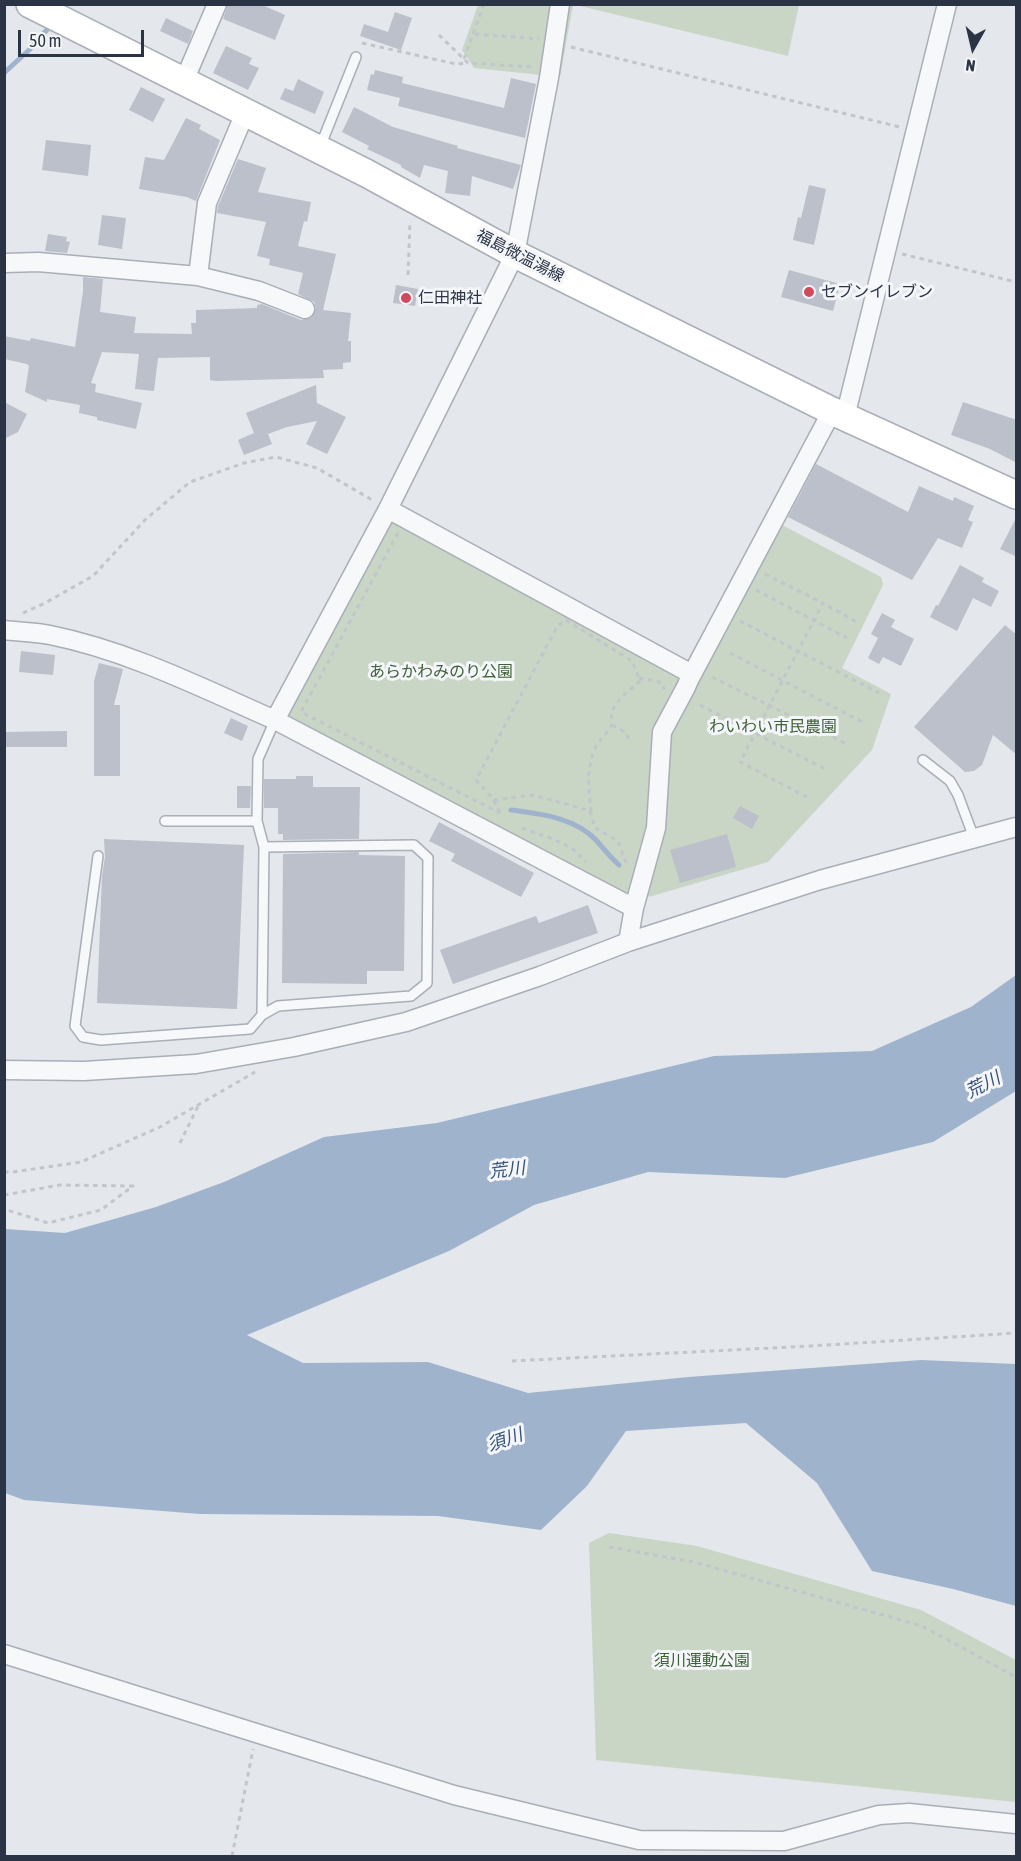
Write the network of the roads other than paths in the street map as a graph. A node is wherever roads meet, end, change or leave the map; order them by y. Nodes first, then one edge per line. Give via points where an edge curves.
1 (217, 4) edge
2 (560, 4) edge
3 (947, 4) edge
4 (34, 6) edge
5 (356, 57) dead end
6 (184, 81) junction
7 (245, 112) junction
8 (319, 150) junction
9 (514, 254) junction
10 (4, 263) edge
11 (198, 276) junction
12 (304, 309) dead end
13 (839, 414) junction
14 (1017, 495) edge
15 (388, 509) junction
16 (10, 623) edge
17 (689, 680) junction
18 (275, 720) junction
19 (923, 760) dead end
20 (165, 821) dead end
21 (257, 821) junction
22 (1017, 826) edge
23 (974, 838) junction
24 (264, 847) junction
25 (98, 856) dead end
26 (634, 908) junction
27 (628, 942) junction
28 (262, 1015) junction
29 (4, 1070) edge
30 (4, 1654) edge
31 (1017, 1824) edge
32 (776, 1849) edge

1 - 6 street
2 - 9 street
3 - 13 street via 886,250
4 - 6 main road, 福島微温湯線
5 - 8 lane
6 - 7 main road, 福島微温湯線
7 - 8 main road, 福島微温湯線
7 - 11 street via 207,203
8 - 9 main road, 福島微温湯線
9 - 13 main road, 福島微温湯線
9 - 15 street
10 - 11 street via 39,262
11 - 12 street via 259,291
13 - 14 main road, 福島微温湯線
13 - 17 street
15 - 17 street via 671,661 688,672
15 - 18 street
16 - 18 street via 134,659
17 - 26 street via 662,732 656,828
18 - 21 lane via 258,759
18 - 26 street
19 - 23 lane via 950,781
20 - 21 lane
21 - 24 lane
22 - 23 street
23 - 27 street via 820,880
24 - 28 lane
24 - 28 lane via 414,845 428,858 428,983 411,996 278,1006
25 - 28 lane via 75,1026 83,1037 101,1040 250,1029
26 - 27 street
27 - 29 street via 406,1022 294,1047 196,1064 84,1071
30 - 32 street via 454,1795 639,1840
31 - 32 street via 909,1813 879,1815 784,1841

